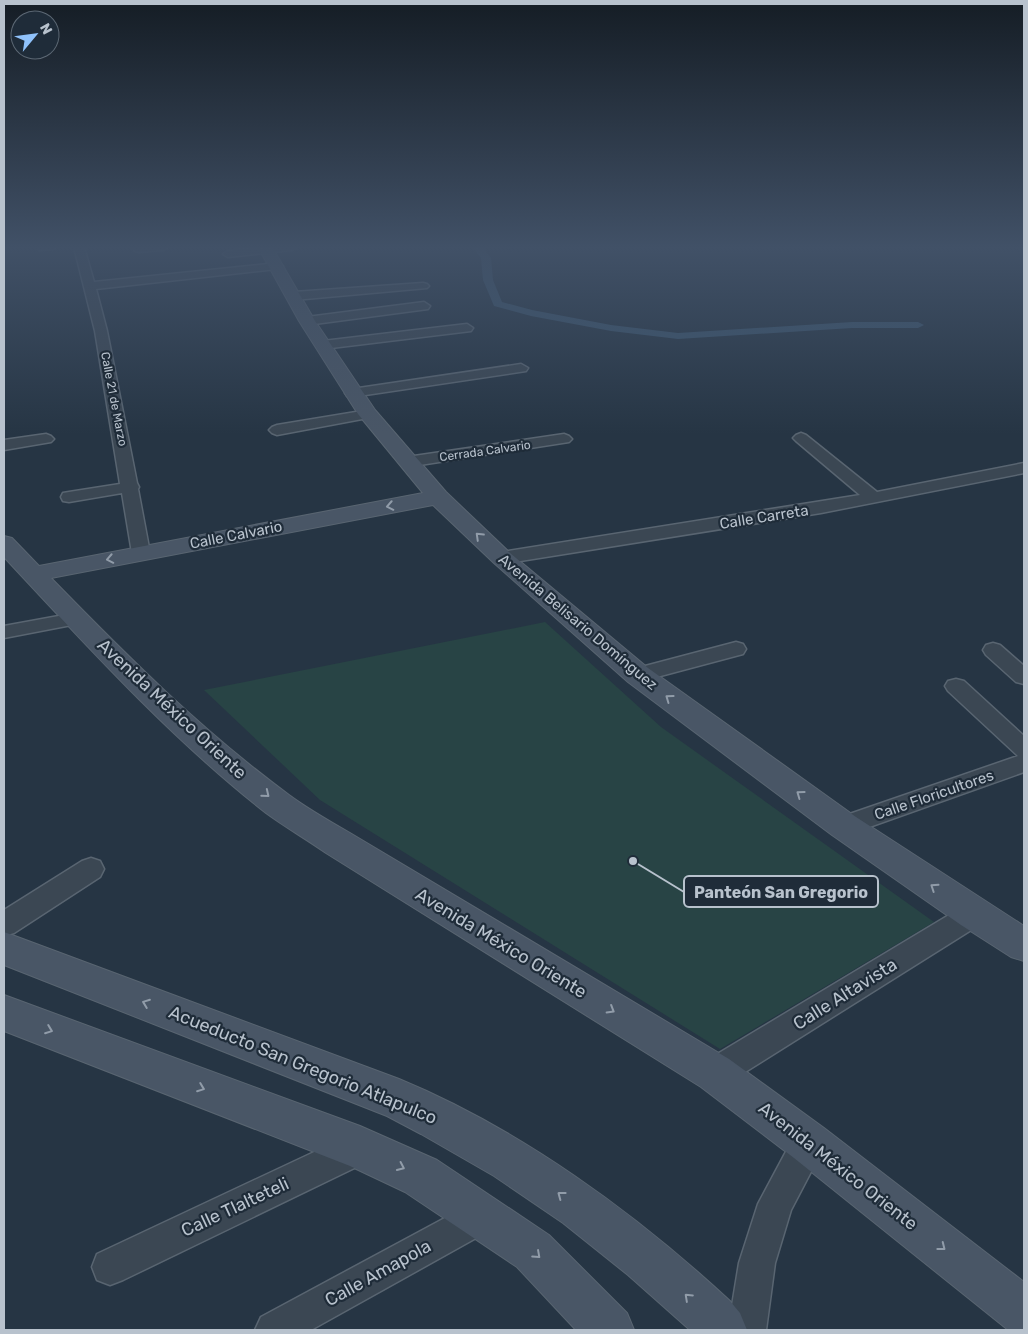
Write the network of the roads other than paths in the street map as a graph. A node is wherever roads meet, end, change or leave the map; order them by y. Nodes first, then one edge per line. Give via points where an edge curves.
1 (95, 309) edge
2 (301, 309) edge
3 (399, 309) edge
4 (308, 321) junction
5 (467, 328) dead end
6 (323, 345) junction
7 (521, 368) dead end
8 (352, 393) junction
9 (368, 414) junction
10 (277, 430) dead end
11 (802, 438) dead end
12 (46, 439) dead end
13 (564, 439) dead end
14 (4, 445) edge
15 (406, 462) junction
16 (1024, 468) edge
17 (131, 486) junction
18 (69, 496) dead end
19 (438, 497) junction
20 (873, 497) junction
21 (4, 543) edge
22 (141, 553) junction
23 (502, 558) junction
24 (34, 574) junction
25 (75, 619) junction
26 (4, 632) edge
27 (736, 648) dead end
28 (993, 650) dead end
29 (638, 675) junction
30 (1024, 677) edge
31 (956, 686) dead end
32 (1024, 749) edge
33 (1024, 763) edge
34 (844, 826) junction
35 (91, 870) dead end
36 (974, 914) junction
37 (4, 924) edge
38 (1024, 945) edge
39 (4, 948) edge
40 (4, 1013) edge
41 (715, 1073) junction
42 (810, 1142) junction
43 (360, 1148) junction
44 (482, 1216) junction
45 (110, 1267) dead end
46 (1024, 1312) edge
47 (274, 1330) edge
48 (610, 1330) edge
49 (723, 1330) edge
50 (747, 1330) edge

1 - 17 street, Calle 21 de Marzo
2 - 4 main road, Avenida Belisario Domínguez
3 - 4 street
4 - 6 main road, Avenida Belisario Domínguez
5 - 6 street
6 - 8 main road, Avenida Belisario Domínguez
7 - 8 street
8 - 9 main road, Avenida Belisario Domínguez
9 - 10 street
9 - 15 main road, Avenida Belisario Domínguez
11 - 20 street
12 - 14 street
13 - 15 street, Cerrada Calvario
15 - 19 main road, Avenida Belisario Domínguez
16 - 20 street, Calle Carreta
17 - 18 street
17 - 22 street, Calle 21 de Marzo
19 -> 22 main road, Calle Calvario
23 -> 19 main road, Avenida Belisario Domínguez
20 - 23 street, Calle Carreta
21 - 24 main road, Avenida México Oriente
22 -> 24 main road, Calle Calvario
23 - 29 main road, Avenida Belisario Domínguez
24 - 25 main road, Avenida México Oriente
25 - 26 street
25 -> 41 main road, Avenida México Oriente via 180,722 278,804 338,844
27 - 29 street
28 - 30 street
34 -> 29 main road, Avenida Belisario Domínguez
31 - 32 street
33 - 34 street, Calle Floricultores
36 -> 34 main road, Avenida Belisario Domínguez
35 - 37 street
36 - 38 main road, Avenida Belisario Domínguez
36 - 41 street, Calle Altavista
49 -> 39 main road, Acueducto San Gregorio Atlapulco via 650,1262 550,1186 450,1125 399,1100
40 -> 43 main road
41 - 42 main road, Avenida México Oriente
42 -> 46 main road, Avenida México Oriente
42 - 50 street via 775,1204 757,1263
43 -> 44 main road via 422,1176
43 - 45 street, Calle Tlalteteli
44 - 47 street, Calle Amapola
44 -> 48 main road via 533,1252

